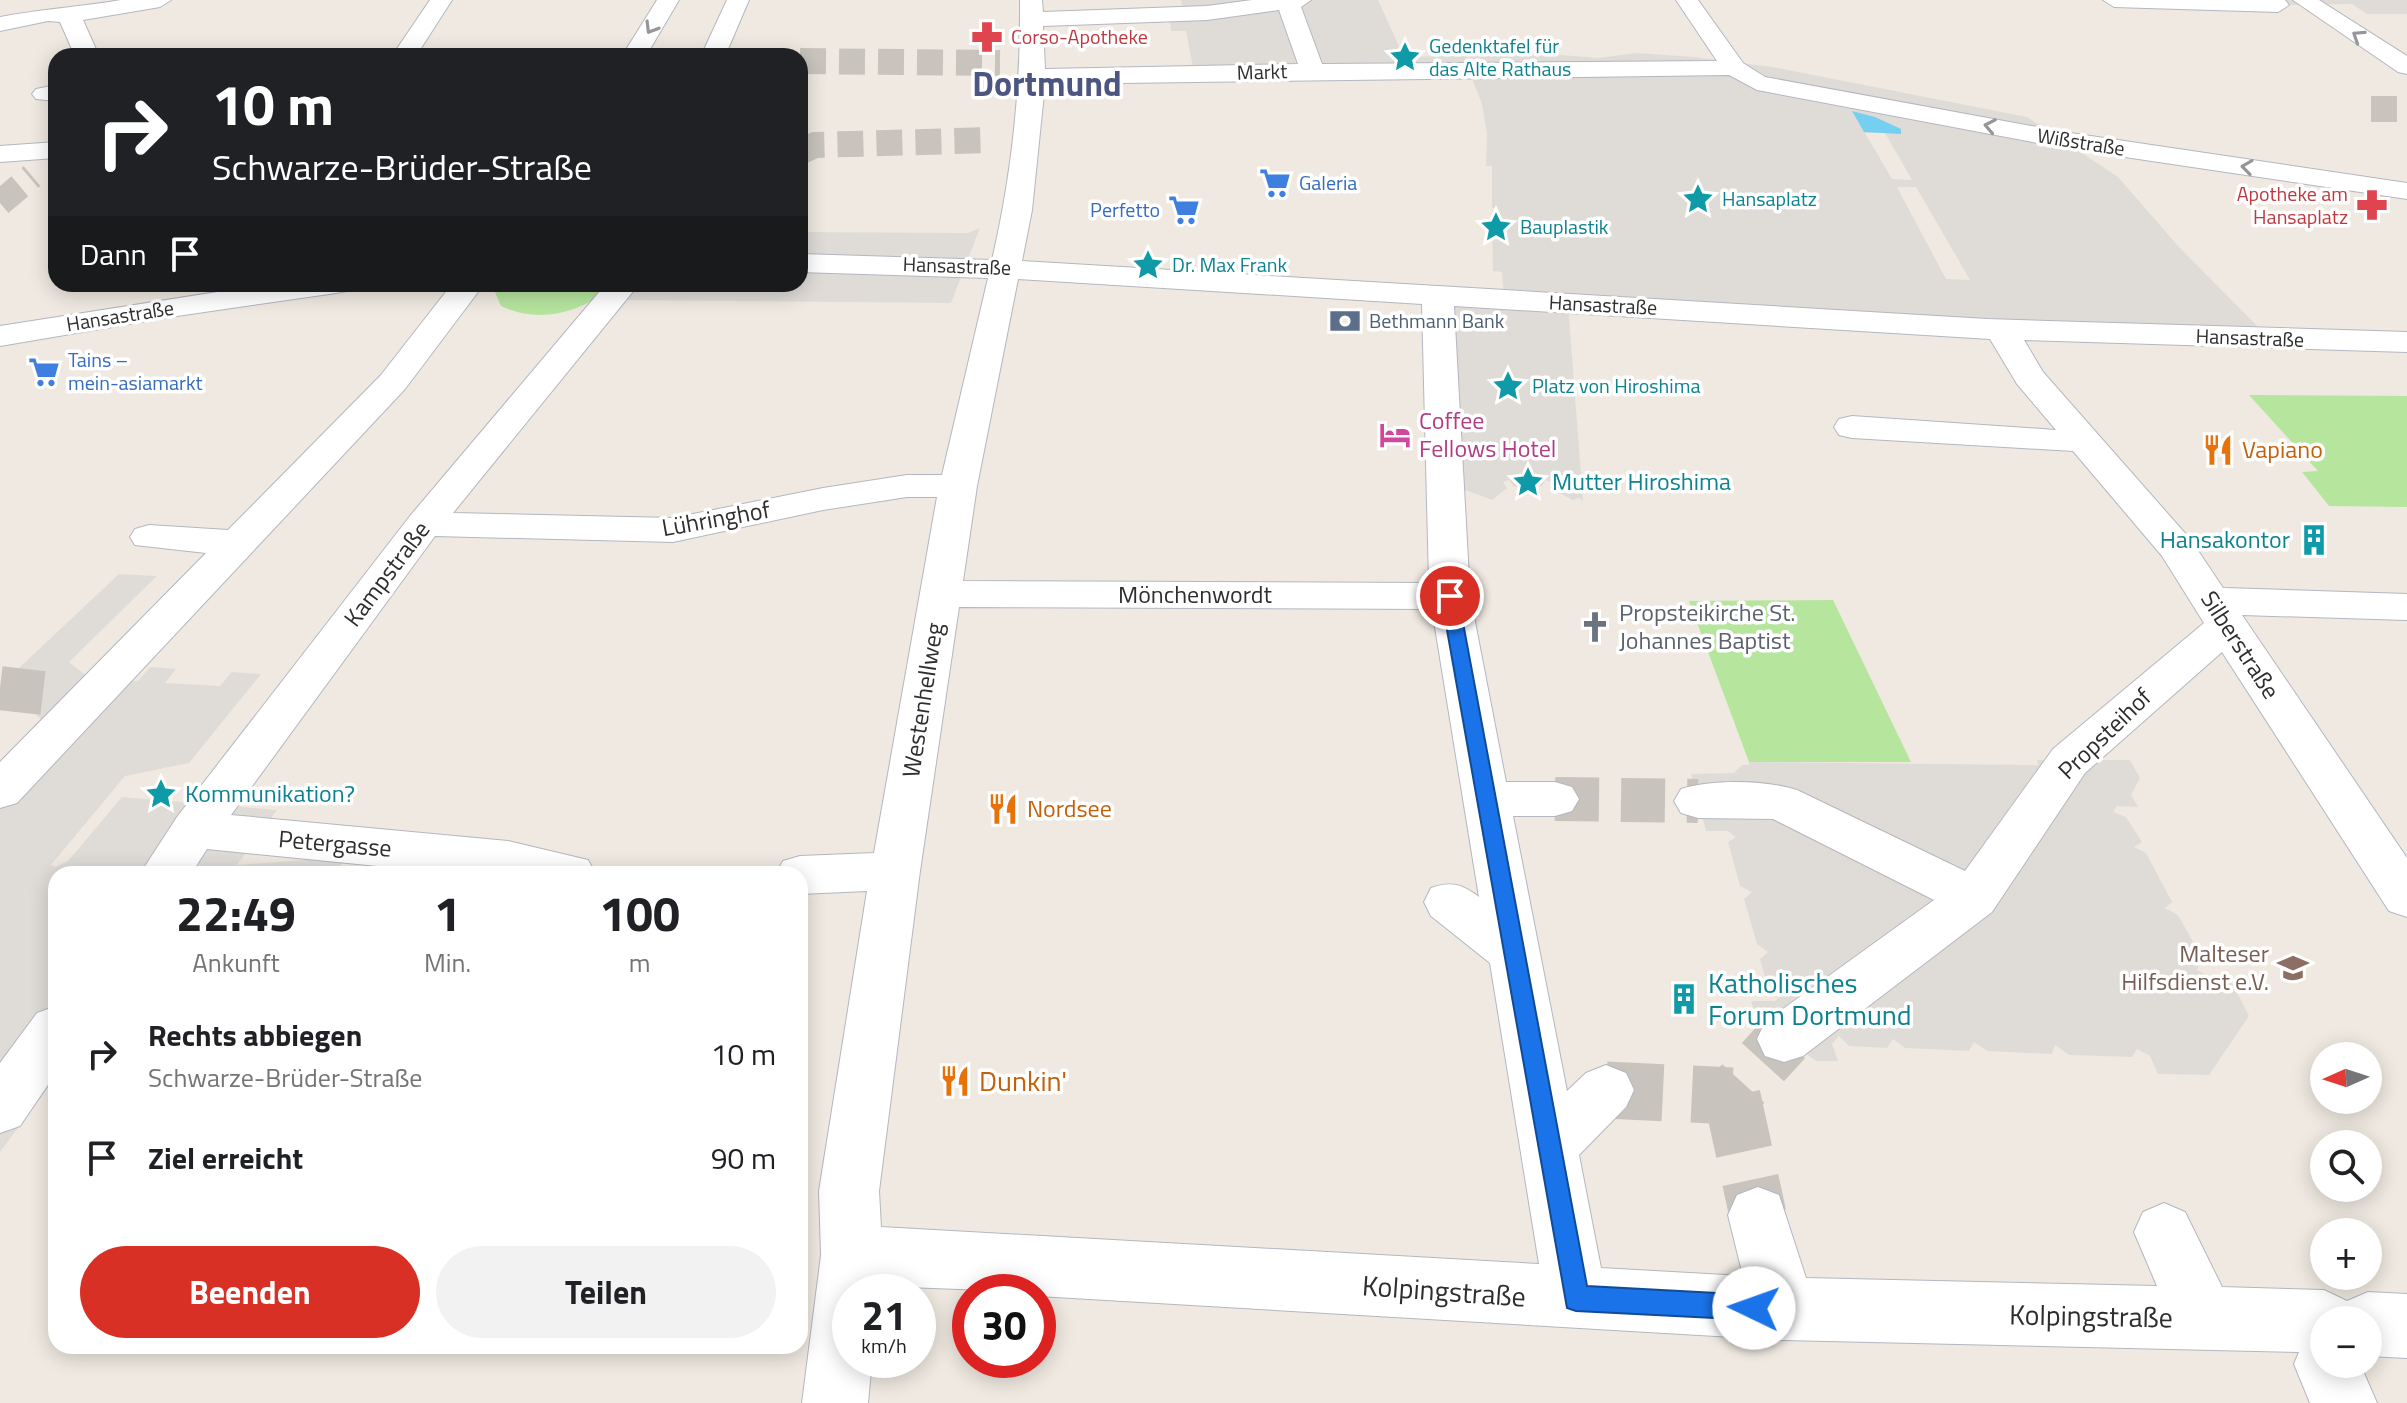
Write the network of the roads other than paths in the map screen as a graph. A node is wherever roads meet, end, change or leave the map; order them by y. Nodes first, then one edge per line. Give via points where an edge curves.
1 (17, 0) edge
2 (160, 0) edge
3 (441, 0) edge
4 (668, 0) edge
5 (738, 0) edge
6 (1687, 0) edge
7 (2114, 0) edge
8 (1292, 1) edge
9 (2307, 2) edge
10 (2278, 5) dead end
11 (1032, 10) edge
12 (59, 15) junction
13 (0, 24) edge
14 (82, 48) edge
15 (409, 48) edge
16 (639, 48) edge
17 (717, 48) edge
18 (2407, 67) edge
19 (1026, 68) junction
20 (1734, 68) junction
21 (1313, 71) junction
22 (48, 147) edge
23 (48, 153) edge
24 (0, 154) tunnel mouth
25 (32, 176) tunnel mouth
26 (2407, 191) edge
27 (808, 263) edge
28 (1003, 267) junction
29 (223, 292) edge
30 (462, 292) edge
31 (616, 292) edge
32 (180, 295) edge
33 (1438, 295) junction
34 (2266, 317) dead end
35 (2407, 319) edge
36 (2000, 328) junction
37 (0, 336) edge
38 (2407, 342) edge
39 (2300, 351) junction
40 (2407, 363) edge
41 (1852, 427) dead end
42 (2083, 440) junction
43 (958, 486) junction
44 (424, 524) junction
45 (149, 537) dead end
46 (240, 543) junction
47 (941, 594) junction
48 (1450, 596) junction
49 (2407, 607) edge
50 (2220, 613) junction
51 (0, 791) edge
52 (1485, 799) junction
53 (1555, 799) tunnel mouth
54 (1698, 801) tunnel mouth
55 (194, 830) junction
56 (170, 866) edge
57 (535, 866) edge
58 (895, 871) junction
59 (808, 875) edge
60 (2407, 897) edge
61 (1974, 898) junction
62 (1449, 902) dead end
63 (1512, 951) junction
64 (1784, 1039) tunnel mouth
65 (48, 1040) edge
66 (1606, 1090) dead end
67 (0, 1108) edge
68 (1547, 1148) junction
69 (1758, 1215) tunnel mouth
70 (2164, 1232) dead end
71 (852, 1255) junction
72 (1549, 1297) junction
73 (1783, 1309) junction
74 (2204, 1319) junction
75 (2382, 1325) edge
76 (2407, 1326) edge
77 (2310, 1339) edge
78 (2334, 1378) edge
79 (835, 1403) edge
80 (2344, 1403) edge

1 - 12 street
2 - 12 street
3 - 15 street
4 -> 16 street
5 - 17 street
6 - 20 street
7 - 10 street
8 - 11 street, Markt via 1207,13
8 - 21 street, Markt
18 -> 9 street
11 - 19 street, Westenhellweg
12 - 13 street
12 - 14 street
19 - 21 street, Markt via 1211,74
19 - 28 street, Westenhellweg via 1018,210
20 - 21 street, Markt
26 -> 20 street, Wißstraße via 2064,140 1757,83
22 - 24 street
23 - 25 street
27 - 28 street, Hansastraße
28 - 33 street, Hansastraße
28 - 43 street, Westenhellweg
29 - 32 street, Hansastraße
30 - 46 street via 393,382
31 - 44 street, Kampstraße
32 - 37 street, Hansastraße
33 - 36 street, Hansastraße
33 - 48 street
34 - 35 street
36 - 39 street, Hansastraße
36 - 42 street, Silberstraße via 2029,377
38 - 39 street, Hansastraße
39 - 40 street
41 - 42 street
42 - 50 street, Silberstraße via 2177,549
43 - 44 street, Lühringhof via 907,486 673,530
43 - 47 street, Westenhellweg
44 - 55 street, Kampstraße
45 - 46 street
46 - 51 street
47 - 48 street, Mönchenwordt
47 - 58 street, Westenhellweg
48 - 52 street
49 - 50 street
50 - 60 street, Silberstraße
50 - 61 street, Propsteihof via 2069,761
52 - 53 street
52 - 63 street
54 - 61 street via 1780,802
55 - 56 street, Kampstraße
55 - 57 street, Petergasse
58 - 59 street
58 - 71 street, Westenhellweg via 849,1191
61 - 64 street, Propsteihof
62 - 63 street
63 - 68 street
65 - 67 street
66 - 68 street
68 - 72 street
69 - 73 street
70 - 74 street
71 - 72 street, Kolpingstraße
71 - 79 street, Westenhellweg
72 - 73 street, Kolpingstraße
73 - 74 street, Kolpingstraße
74 - 77 street, Kolpingstraße
75 - 76 street
78 - 80 street

